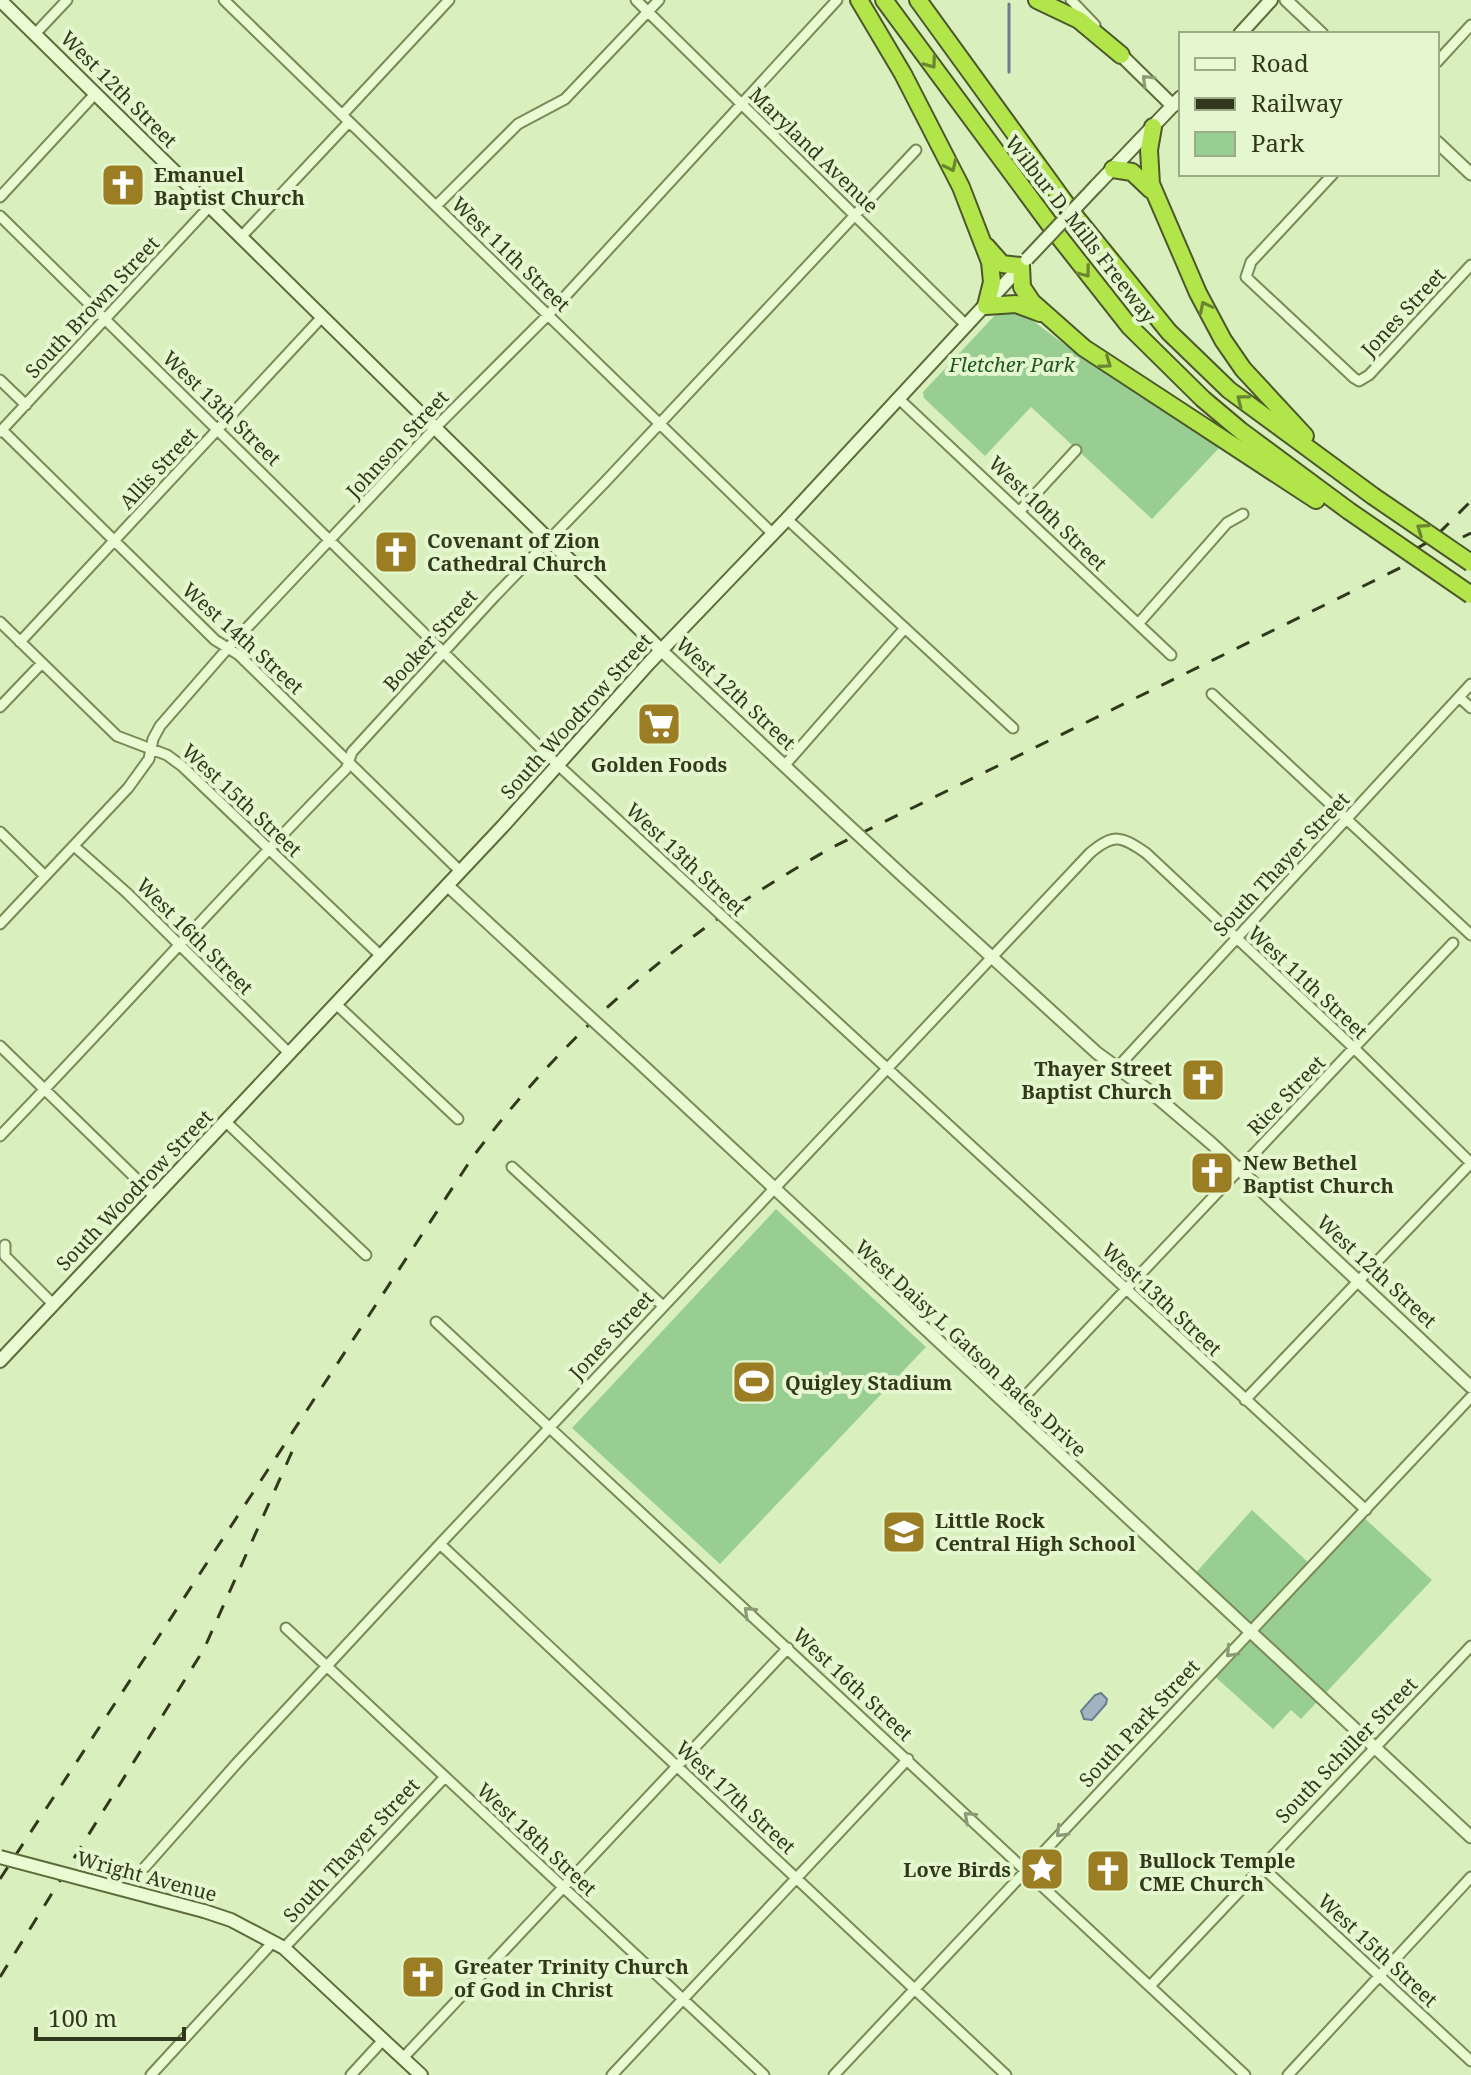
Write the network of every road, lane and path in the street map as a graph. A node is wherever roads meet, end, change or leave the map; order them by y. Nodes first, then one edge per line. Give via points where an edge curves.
1 (0, 0) edge
2 (67, 0) edge
3 (224, 0) edge
4 (636, 0) edge
5 (659, 0) edge
6 (837, 0) edge
7 (859, 0) edge
8 (884, 0) edge
9 (918, 0) edge
10 (1037, 0) edge
11 (1071, 0) edge
12 (1271, 0) edge
13 (1286, 0) edge
14 (442, 2) edge
15 (648, 12) junction
16 (1471, 25) edge
17 (1242, 32) edge
18 (1320, 32) edge
19 (35, 34) junction
20 (1121, 55) junction
21 (1439, 60) edge
22 (95, 94) junction
23 (1177, 102) edge
24 (743, 105) junction
25 (346, 118) junction
26 (1153, 127) junction
27 (1439, 144) edge
28 (916, 150) dead end
29 (1113, 169) junction
30 (1471, 174) edge
31 (1331, 176) edge
32 (1155, 195) junction
33 (0, 197) edge
34 (210, 206) junction
35 (436, 206) junction
36 (855, 215) junction
37 (0, 216) edge
38 (241, 237) junction
39 (986, 246) junction
40 (1024, 262) junction
41 (1471, 265) edge
42 (986, 306) junction
43 (548, 315) junction
44 (1044, 316) junction
45 (322, 317) junction
46 (105, 318) junction
47 (967, 326) junction
48 (0, 380) edge
49 (899, 399) junction
50 (26, 405) junction
51 (660, 424) junction
52 (435, 428) junction
53 (218, 429) junction
54 (1, 431) edge
55 (1076, 450) dead end
56 (1342, 475) junction
57 (1019, 512) junction
58 (1243, 514) dead end
59 (1346, 514) junction
60 (787, 519) junction
61 (773, 534) junction
62 (548, 539) junction
63 (330, 540) junction
64 (115, 541) junction
65 (1471, 563) edge
66 (1471, 595) edge
67 (0, 622) edge
68 (1138, 624) junction
69 (905, 628) junction
70 (20, 642) junction
71 (228, 648) junction
72 (662, 651) junction
73 (444, 653) junction
74 (1171, 655) dead end
75 (42, 663) junction
76 (1471, 684) edge
77 (1212, 694) dead end
78 (1459, 697) junction
79 (0, 707) edge
80 (1471, 708) edge
81 (1013, 728) dead end
82 (151, 750) junction
83 (348, 761) junction
84 (558, 765) junction
85 (784, 766) junction
86 (1347, 819) junction
87 (0, 832) edge
88 (1113, 838) joint
89 (74, 846) junction
90 (269, 848) junction
91 (460, 871) junction
92 (45, 876) junction
93 (447, 885) junction
94 (0, 924) edge
95 (1469, 929) edge
96 (1236, 939) junction
97 (1453, 943) dead end
98 (180, 946) junction
99 (381, 956) junction
100 (991, 957) junction
101 (336, 1004) junction
102 (0, 1046) edge
103 (1355, 1049) junction
104 (290, 1054) junction
105 (887, 1069) junction
106 (1116, 1069) junction
107 (45, 1090) junction
108 (458, 1119) dead end
109 (226, 1122) junction
110 (0, 1136) edge
111 (1471, 1163) edge
112 (512, 1167) dead end
113 (1240, 1169) junction
114 (773, 1187) junction
115 (155, 1197) junction
116 (5, 1245) dead end
117 (366, 1255) dead end
118 (1358, 1281) junction
119 (1125, 1289) junction
120 (53, 1304) junction
121 (663, 1306) junction
122 (436, 1322) dead end
123 (0, 1361) edge
124 (1471, 1387) edge
125 (1471, 1397) edge
126 (1245, 1400) junction
127 (1012, 1410) junction
128 (549, 1428) junction
129 (1366, 1510) junction
130 (440, 1544) junction
131 (286, 1628) dead end
132 (1251, 1630) junction
133 (1471, 1646) edge
134 (788, 1648) junction
135 (327, 1667) junction
136 (1375, 1746) junction
137 (908, 1759) junction
138 (677, 1766) junction
139 (444, 1778) junction
140 (1471, 1837) edge
141 (0, 1857) edge
142 (1261, 1866) junction
143 (145, 1867) dead end
144 (1026, 1869) junction
145 (1471, 1877) edge
146 (796, 1878) junction
147 (564, 1887) junction
148 (278, 1945) junction
149 (1381, 1977) junction
150 (1150, 1986) junction
151 (915, 1989) junction
152 (683, 1999) junction
153 (384, 2039) junction
154 (403, 2058) junction
155 (1471, 2061) edge
156 (151, 2075) edge
157 (351, 2075) edge
158 (421, 2075) edge
159 (612, 2075) edge
160 (764, 2075) edge
161 (834, 2075) edge
162 (1006, 2075) edge
163 (1245, 2075) edge
164 (1288, 2075) edge

1 - 19 main road, West 12th Street
2 - 19 street
3 - 25 street, West 11th Street
4 - 15 street, Maryland Avenue
5 - 15 street
6 - 24 street, Johnson Street
7 -> 39 highway via 933,130
8 -> 59 highway, Wilbur D. Mills Freeway via 1080,265 1145,344 1203,399
56 -> 9 highway, Wilbur D. Mills Freeway via 1229,390 1152,313
10 - 20 highway via 1072,15
11 - 20 street
12 - 17 main road
13 - 18 street
14 - 25 street
15 - 24 street, Maryland Avenue
15 - 35 street via 565,99 518,124
16 - 21 street
19 - 22 main road, West 12th Street
23 -> 20 main road
22 - 33 street
22 - 34 main road, West 12th Street
23 - 26 main road, South Woodrow Street
24 - 36 street, Maryland Avenue
24 - 43 street, Johnson Street
25 - 35 street, West 11th Street
25 - 38 street
26 - 29 main road, South Woodrow Street
26 - 32 highway via 1149,176
27 - 30 street
28 - 36 street, Booker Street
29 - 32 highway via 1132,172
29 - 40 main road, South Woodrow Street, bridge
31 - 41 street, Jones Street via 1251,262 1246,277 1359,381
56 -> 32 highway via 1262,392 1223,340
34 - 38 main road, West 12th Street
34 - 46 street, South Brown Street
35 - 43 street, West 11th Street
36 - 47 street, Maryland Avenue
36 - 51 street, Booker Street
37 - 46 street, West 13th Street
38 - 45 main road, West 12th Street
39 - 40 highway via 1002,264
39 - 42 highway via 993,276
40 - 42 main road, South Woodrow Street
40 - 44 highway via 1024,290
42 - 44 highway via 1016,304
42 - 47 main road, South Woodrow Street
43 - 51 street, West 11th Street
43 - 52 street, Johnson Street
44 -> 59 highway via 1111,366
45 - 52 main road, West 12th Street
45 - 53 street, Allis Street
46 - 50 street, South Brown Street
46 - 53 street, West 13th Street
47 - 49 main road, South Woodrow Street
48 - 50 street
49 - 57 street, West 10th Street
49 - 60 main road, South Woodrow Street
50 - 54 street, South Brown Street
51 - 61 street, West 11th Street
51 - 62 street, Booker Street
52 - 62 main road, West 12th Street
52 - 63 street, Johnson Street
53 - 63 street, West 13th Street
53 - 64 street, Allis Street
54 - 64 street, West 14th Street
55 - 57 street
65 -> 56 highway, Wilbur D. Mills Freeway, bridge
57 - 68 street, West 10th Street
58 - 68 street via 1227,523
59 - 66 highway, bridge
60 - 61 main road, South Woodrow Street
60 - 69 street
61 - 72 main road, South Woodrow Street
62 - 72 main road, West 12th Street
62 - 73 street, Booker Street
63 - 71 street, Johnson Street
63 - 73 street, West 13th Street
64 - 70 street, Allis Street
64 - 71 street, West 14th Street
67 - 70 street, West 15th Street
68 - 74 street, West 10th Street
69 - 81 street
69 - 85 street
70 - 75 street, West 15th Street
71 - 82 street, Johnson Street via 160,726
71 - 83 street, West 14th Street
72 - 84 main road, South Woodrow Street
72 - 85 street, West 12th Street
73 - 83 street, Booker Street
73 - 84 street, West 13th Street
75 - 79 street
75 - 82 street, West 15th Street via 117,736
76 - 78 street, South Thayer Street
77 - 86 street
78 - 80 street
78 - 86 street, South Thayer Street
82 - 89 street, Johnson Street via 136,779
82 - 90 street, West 15th Street via 182,766
83 - 90 street, Booker Street
83 - 91 street, West 14th Street
84 - 91 main road, South Woodrow Street
84 - 105 street, West 13th Street, bridge
85 - 100 street, West 12th Street, bridge
86 - 95 street
86 - 96 street, South Thayer Street
87 - 92 street
88 - 96 street, West 11th Street via 1146,853
88 - 100 street, Jones Street via 1090,853
89 - 92 street, Johnson Street
89 - 98 street, West 16th Street
90 - 98 street, Booker Street
90 - 99 street, West 15th Street
91 - 93 main road, South Woodrow Street
92 - 94 street, Johnson Street
93 - 99 main road, South Woodrow Street
93 - 114 street, West Daisy L Gatson Bates Drive, bridge
96 - 103 street, West 11th Street
96 - 106 street, South Thayer Street
97 - 103 street, Rice Street
98 - 104 street, West 16th Street
98 - 107 street, Booker Street
99 - 101 main road, South Woodrow Street
100 - 105 street, Jones Street
100 - 106 street, West 12th Street
101 - 104 main road, South Woodrow Street
101 - 108 street
102 - 107 street
103 - 111 street, West 11th Street
103 - 113 street, Rice Street
104 - 109 main road, South Woodrow Street
105 - 114 street, Jones Street
105 - 119 street, West 13th Street
106 - 113 street, West 12th Street
107 - 110 street, Booker Street
107 - 115 street
109 - 115 main road, South Woodrow Street
109 - 117 street
111 - 118 street
112 - 121 street
113 - 118 street, West 12th Street
113 - 119 street, Rice Street
114 - 121 street, Jones Street
114 - 127 street, West Daisy L Gatson Bates Drive
115 - 120 main road, South Woodrow Street
116 - 120 street via 5,1256
118 - 124 street, West 12th Street
118 - 126 street
119 - 126 street, West 13th Street
119 - 127 street, Rice Street
120 - 123 main road, South Woodrow Street
121 - 128 street, Jones Street
122 - 128 street, West 16th Street
125 - 129 street, South Park Street
126 - 129 street, West 13th Street
127 - 132 street, West Daisy L Gatson Bates Drive
128 - 130 street, Jones Street
134 -> 128 street, West 16th Street
129 - 132 street, South Park Street
130 - 135 street, Jones Street
130 - 138 street, West 17th Street
131 - 135 street, West 18th Street
132 - 136 street, West Daisy L Gatson Bates Drive
132 -> 144 street, South Park Street
133 - 136 street, South Schiller Street
134 - 137 street, West 16th Street
134 - 138 street
135 - 139 street, West 18th Street
135 - 143 street, Jones Street
136 - 140 street, West Daisy L Gatson Bates Drive
136 - 142 street, South Schiller Street
144 -> 137 street, West 16th Street
137 - 146 street
138 - 146 street, West 17th Street
138 - 147 street
139 - 147 street, West 18th Street
139 - 148 street, South Thayer Street
141 - 148 main road, Wright Avenue, bridge via 204,1911
142 - 149 street, West 15th Street
142 - 150 street, South Schiller Street
144 - 150 street, West 16th Street
144 - 151 street, South Park Street
145 - 149 street
146 - 151 street, West 17th Street
146 - 152 street
147 - 152 street, West 18th Street
147 - 154 street
148 - 153 main road, Wright Avenue
148 - 156 street, South Thayer Street
149 - 155 street, West 15th Street
149 - 164 street
150 - 163 street, West 16th Street
151 - 161 street, South Park Street
151 - 162 street, West 17th Street
152 - 159 street
152 - 160 street, West 18th Street
153 - 154 main road, Wright Avenue
153 - 157 street
154 - 158 main road, Wright Avenue

